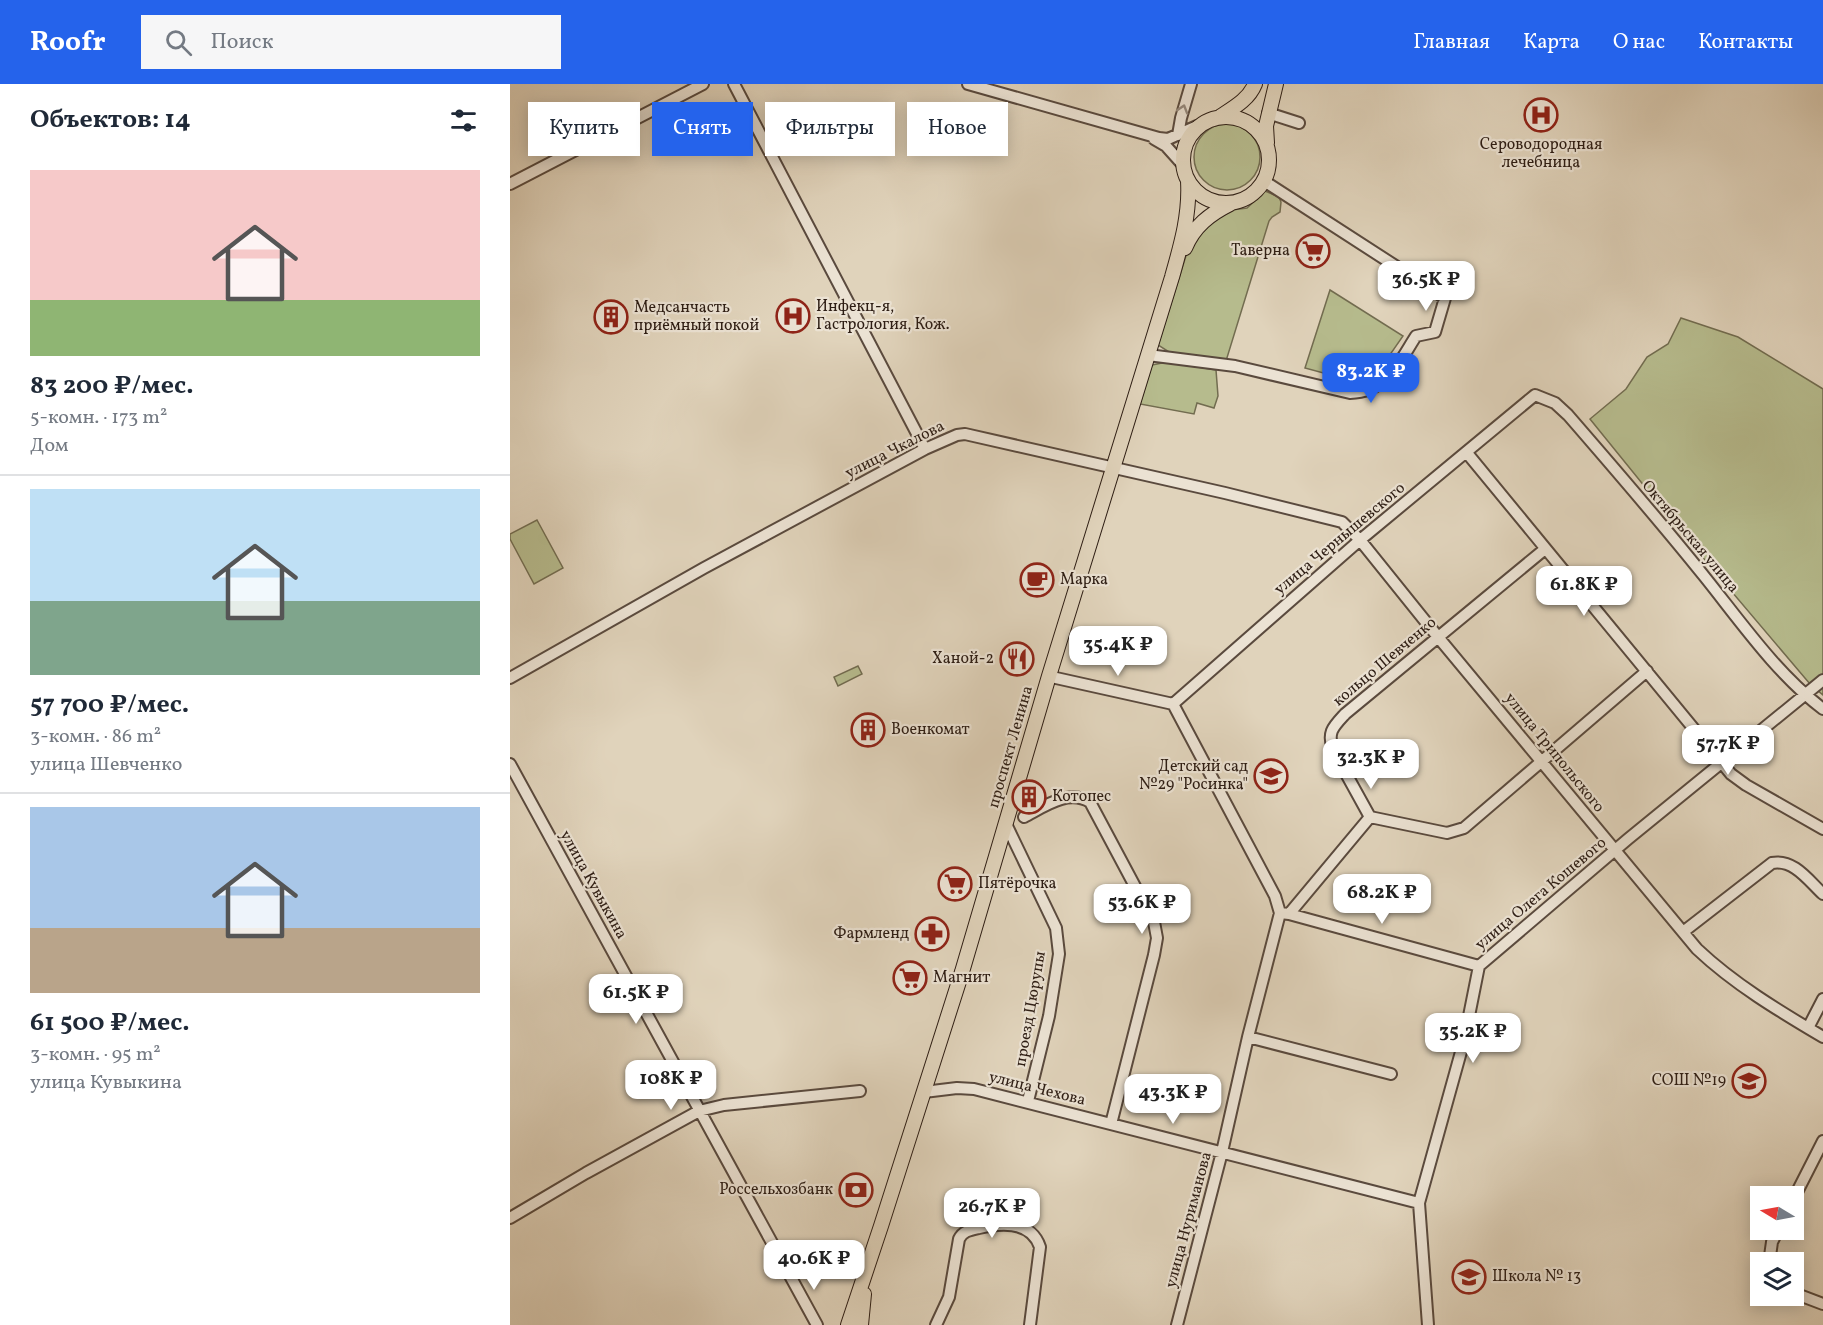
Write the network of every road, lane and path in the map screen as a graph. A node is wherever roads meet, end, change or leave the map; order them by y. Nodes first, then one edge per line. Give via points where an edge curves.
1 (703, 84) edge
2 (734, 84) edge
3 (968, 84) edge
4 (1191, 84) edge
5 (1255, 84) edge
6 (1276, 84) edge
7 (1268, 112) junction
8 (1221, 116) junction
9 (1299, 123) dead end
10 (1197, 126) junction
11 (1140, 134) junction
12 (1178, 135) junction
13 (1267, 145) junction
14 (1183, 165) junction
15 (1188, 181) junction
16 (1264, 181) junction
17 (510, 184) edge
18 (1234, 202) junction
19 (1172, 277) junction
20 (1148, 355) junction
21 (1529, 399) joint
22 (925, 449) junction
23 (1467, 453) junction
24 (1114, 468) junction
25 (1359, 540) junction
26 (1545, 549) junction
27 (1438, 637) junction
28 (1647, 671) junction
29 (510, 678) edge
30 (1056, 678) dead end
31 (1823, 680) edge
32 (1804, 695) junction
33 (1173, 704) junction
34 (1823, 709) edge
35 (1543, 761) junction
36 (510, 764) edge
37 (1722, 764) junction
38 (1024, 817) dead end
39 (1370, 817) junction
40 (1006, 824) junction
41 (1823, 829) edge
42 (1615, 852) junction
43 (1823, 894) edge
44 (1285, 914) junction
45 (1683, 932) junction
46 (1479, 966) junction
47 (1823, 999) edge
48 (1808, 1028) junction
49 (1248, 1036) junction
50 (1823, 1037) edge
51 (1391, 1074) dead end
52 (860, 1091) dead end
53 (924, 1092) junction
54 (1028, 1101) junction
55 (699, 1111) junction
56 (1111, 1124) junction
57 (1823, 1141) edge
58 (1222, 1152) junction
59 (1800, 1186) edge
60 (1419, 1203) junction
61 (510, 1218) edge
62 (881, 1226) junction
63 (787, 1272) junction
64 (1804, 1297) edge
65 (1823, 1304) edge
66 (811, 1325) edge
67 (817, 1325) edge
68 (848, 1325) edge
69 (861, 1325) edge
70 (936, 1325) edge
71 (1030, 1325) edge
72 (1177, 1325) edge
73 (1428, 1325) edge

1 - 17 street
2 - 22 street
3 - 11 street
12 -> 4 street
5 - 8 main road via 1240,104
6 - 7 main road
7 - 9 street
7 - 13 main road
8 - 10 main road
8 - 13 main road via 1233,116 1254,126
10 - 12 street
10 - 14 main road via 1185,145
11 - 12 street via 1168,138
11 - 14 street via 1166,146
13 - 16 main road via 1269,164
14 - 15 main road
15 - 18 main road via 1208,199
15 - 19 main road, проспект Ленина via 1189,208
16 - 18 main road via 1251,195
16 - 20 street via 1445,298 1435,332 1416,336 1391,374 1361,393 1235,366
18 - 19 main road, проспект Ленина via 1206,217 1196,229
19 - 20 main road, проспект Ленина
20 - 24 main road, проспект Ленина
21 - 23 street, улица Чернышевского
21 - 32 street, Октябрьская улица via 1535,395 1549,399 1568,415
22 - 24 street, улица Чкалова via 965,434
22 - 29 street, улица Чкалова
23 - 25 street, улица Чернышевского
23 - 26 street
24 - 25 street, улица Чкалова via 1342,522
24 - 40 main road, проспект Ленина
25 - 27 street, улица Трипольского
25 - 33 street, улица Чернышевского
26 - 27 street, кольцо Шевченко
26 - 28 street
27 - 35 street, улица Трипольского
27 - 39 street, кольцо Шевченко via 1333,728 1333,750
28 - 35 street
28 - 37 street
30 - 33 street
31 - 32 street, улица Олега Кошевого
32 - 34 street, Октябрьская улица
32 - 37 street, улица Олега Кошевого
33 - 44 street
35 - 39 street via 1464,828 1447,833
35 - 42 street, улица Трипольского
36 - 55 street, улица Кувыкина
37 - 41 street via 1746,785
37 - 42 street, улица Олега Кошевого
38 - 56 street via 1069,797 1090,802 1154,922 1154,955
39 - 44 street
40 - 53 main road, проспект Ленина
40 - 54 street, проезд Цюрупы via 1056,928 1059,954 1049,1016
42 - 45 street, улица Трипольского
42 - 46 street, улица Олега Кошевого
43 - 45 street via 1793,866 1772,863
44 - 46 street
44 - 49 street, улица Нуриманова
45 - 48 street, улица Трипольского via 1718,968
46 - 60 street, улица Олега Кошевого via 1464,1041
47 - 48 street
48 - 50 street, улица Трипольского
49 - 51 street
49 - 58 street, улица Нуриманова
52 - 55 street
53 - 54 street, улица Чехова via 964,1088
53 - 62 main road, проспект Ленина
54 - 56 street, улица Чехова
55 - 61 street
55 - 63 street, улица Кувыкина
56 - 58 street, улица Чехова
57 - 59 street
58 - 60 street, улица Чехова
58 - 72 street, улица Нуриманова
60 - 73 street, улица Олега Кошевого
62 - 68 main road, проспект Ленина
62 - 69 main road, проспект Ленина
63 - 66 street, улица Кувыкина
63 - 67 street, улица Кувыкина
64 - 65 street
70 - 71 street via 949,1297 961,1234 1001,1223 1023,1227 1040,1247

